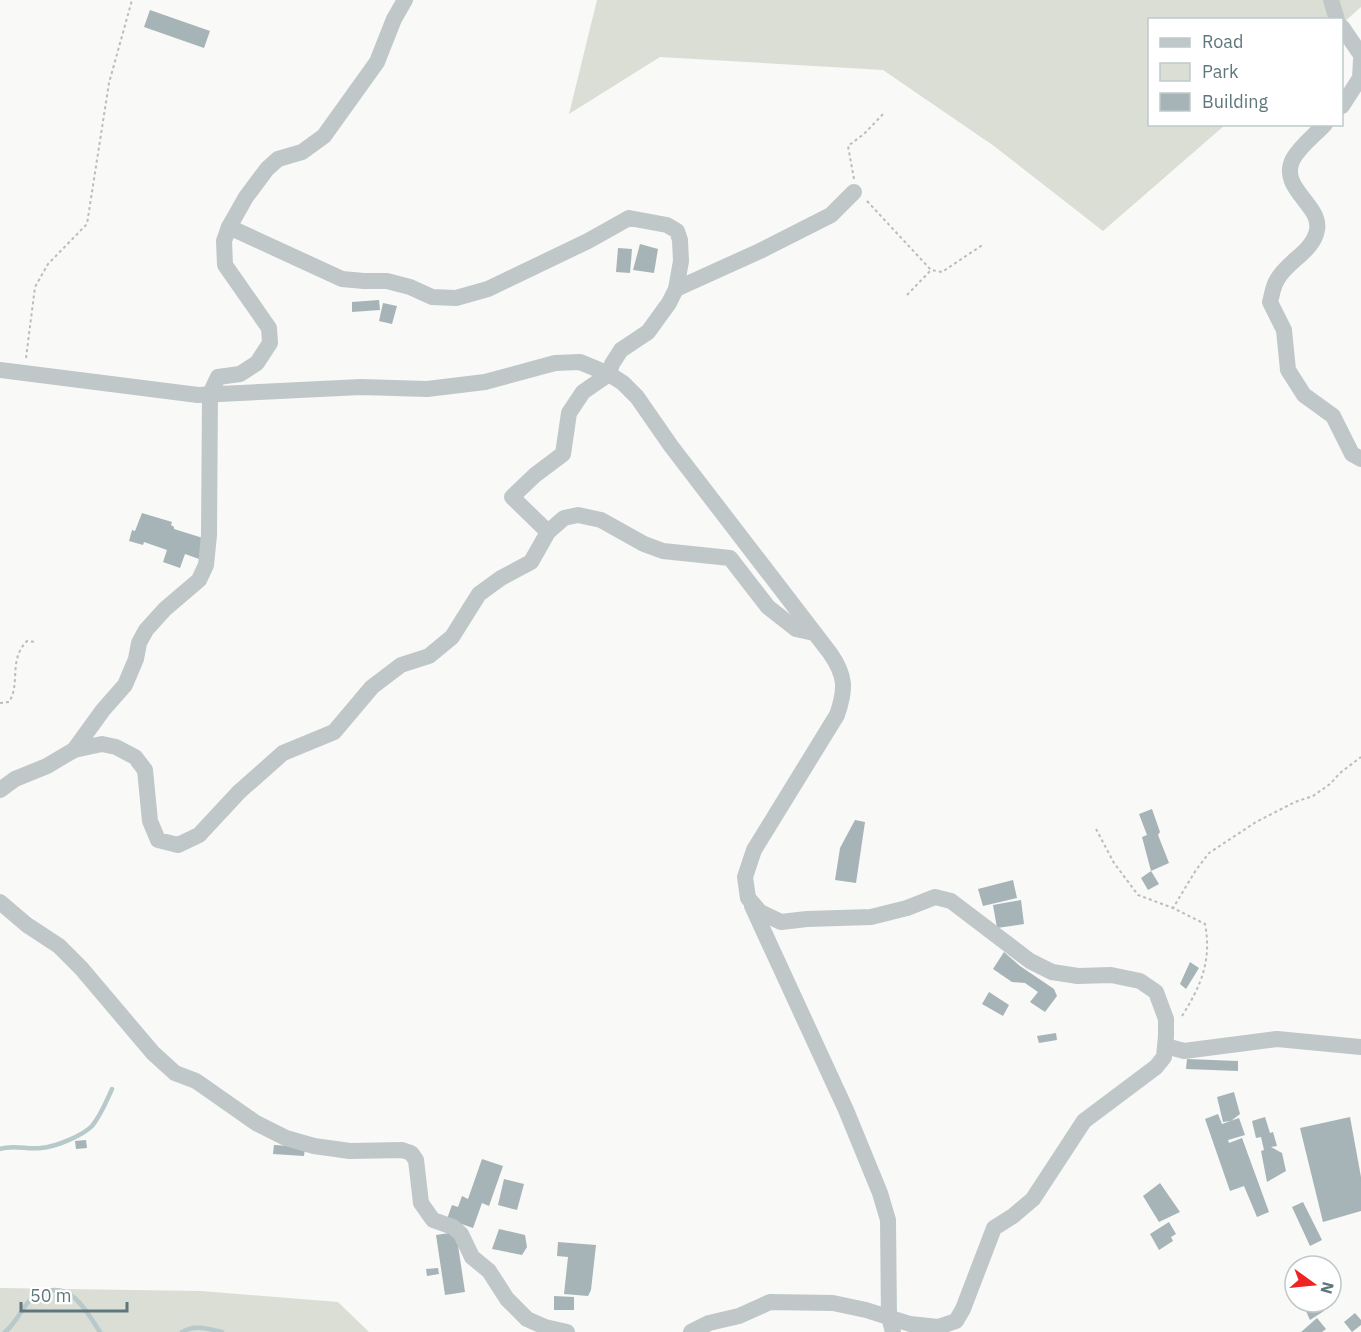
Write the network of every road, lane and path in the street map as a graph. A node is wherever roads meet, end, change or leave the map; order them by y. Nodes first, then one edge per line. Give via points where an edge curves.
1 (132, 0) edge
2 (405, 0) edge
3 (1331, 0) edge
4 (1336, 18) edge
5 (1343, 30) edge
6 (1361, 58) edge
7 (1343, 103) edge
8 (885, 112) dead end
9 (1322, 126) edge
10 (854, 192) junction
11 (229, 226) junction
12 (984, 243) dead end
13 (931, 270) junction
14 (676, 289) junction
15 (907, 295) dead end
16 (0, 370) edge
17 (25, 372) junction
18 (609, 374) junction
19 (210, 394) junction
20 (1361, 459) edge
21 (548, 532) junction
22 (814, 633) junction
23 (34, 642) dead end
24 (0, 703) edge
25 (74, 750) junction
26 (1361, 757) edge
27 (0, 790) edge
28 (1096, 829) dead end
29 (748, 898) junction
30 (0, 902) edge
31 (1173, 908) junction
32 (1166, 1041) junction
33 (1361, 1047) edge
34 (891, 1324) edge
35 (567, 1332) edge
36 (691, 1332) edge

1 - 17 path via 107,93 87,224 48,264 35,287
2 - 11 street via 377,62 324,136 302,152 278,159 246,197
3 - 4 street
5 - 6 street
6 - 7 street via 1360,78
8 - 10 path via 848,146
9 - 20 street via 1292,160 1291,180 1315,214 1318,229 1308,248 1277,279 1270,302 1284,330 1288,370 1304,395 1333,416 1353,454
10 - 13 path
10 - 14 street via 831,215
11 - 14 street via 342,279 387,281 432,297 456,298 498,284 629,218 651,221 677,231 681,261
11 - 19 street via 224,241 225,265 269,328 270,343 257,363 240,374 218,377
12 - 13 path via 942,272
13 - 15 path
14 - 18 street via 648,332 621,350
16 - 17 street
17 - 19 street
18 - 19 street via 580,362 555,363 485,382 427,389 361,387
18 - 21 street via 583,392 569,413 563,454 512,497
18 - 22 street via 637,397
19 - 25 street via 206,565 199,580 146,630 125,686
21 - 22 street via 564,518 578,516 601,520 663,551 730,558 768,607 796,629
21 - 25 street via 531,562 478,594 452,637 429,656 400,665 372,687 334,732 283,753 199,835 178,846 159,840 150,821 145,770 135,757 102,744
22 - 29 street via 838,664 844,696 827,734 754,850 745,877
23 - 24 path via 23,645 17,657 14,694 9,702
25 - 27 street
26 - 31 path via 1312,796 1256,822 1209,853
28 - 31 path via 1114,863 1138,895
29 - 32 street via 760,912 780,922 871,917 934,897 951,901 1030,961 1052,972 1111,975 1140,981 1155,992 1166,1019
29 - 34 street via 880,1193 888,1220
30 - 35 street via 59,946 175,1073 196,1082 256,1123 314,1146 411,1153 416,1160 421,1203 434,1220 461,1234 472,1257 489,1271 507,1299 527,1319
31 - 32 path via 1204,924 1208,938 1203,978
32 - 33 street via 1184,1051 1277,1039
32 - 34 street via 1164,1057 1156,1067 1084,1122 1033,1199 994,1228 956,1321 938,1327
34 - 36 street via 833,1303 770,1302

